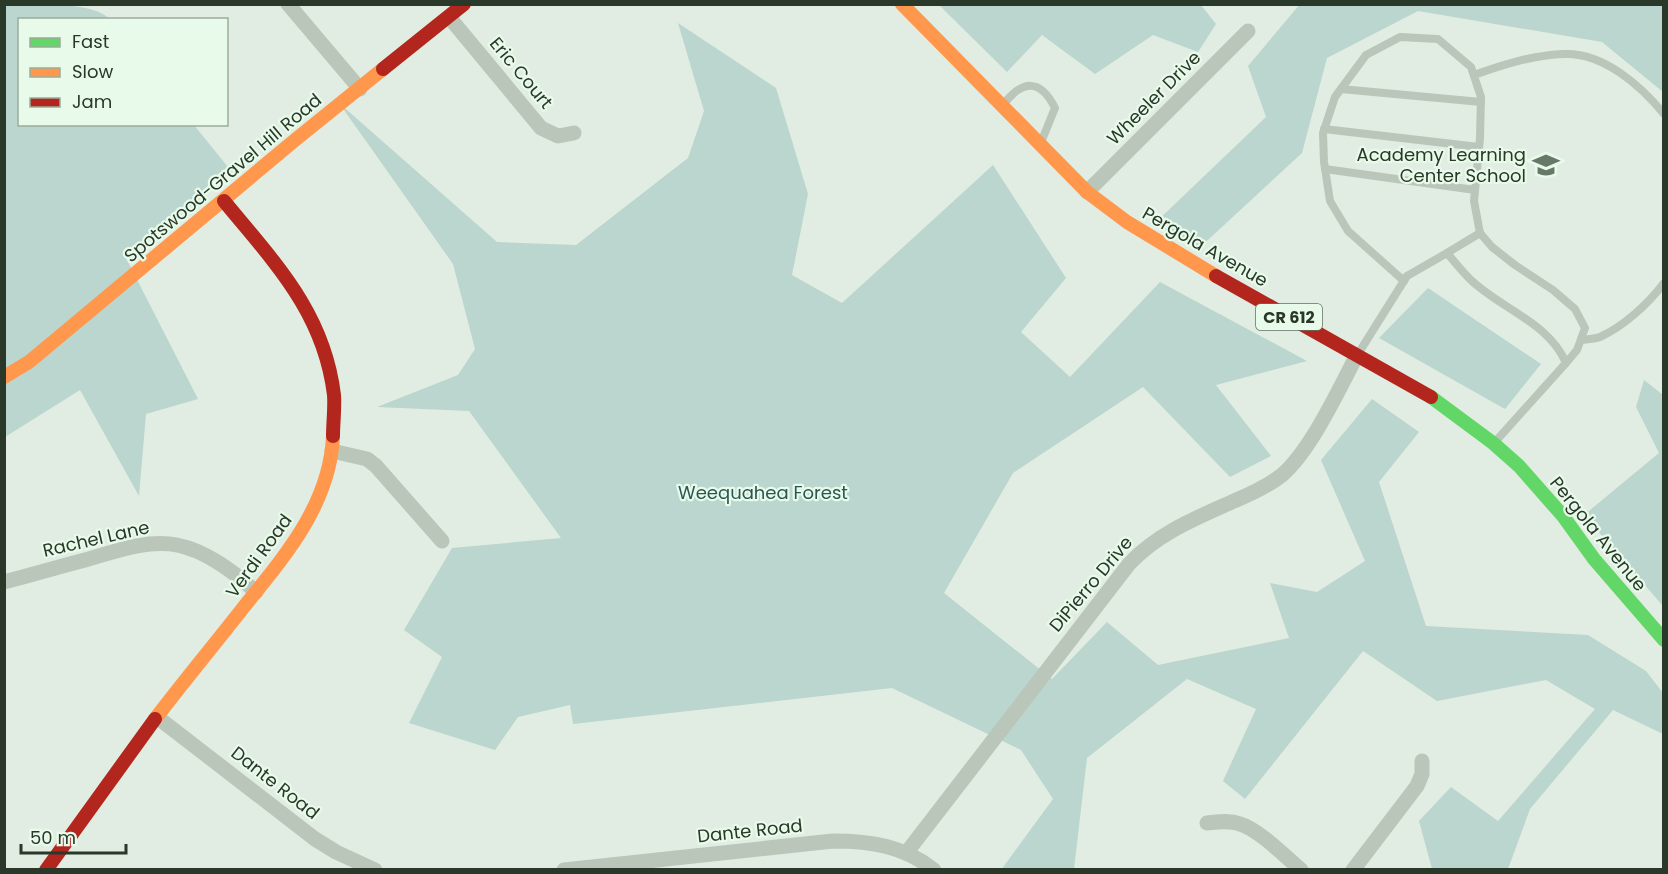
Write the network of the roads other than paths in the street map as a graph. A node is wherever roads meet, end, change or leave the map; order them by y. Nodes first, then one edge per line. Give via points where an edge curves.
1 (288, 4) edge
2 (464, 4) edge
3 (902, 4) edge
4 (449, 17) junction
5 (1248, 32) dead end
6 (1474, 75) junction
7 (360, 89) junction
8 (1341, 89) junction
9 (1481, 102) junction
10 (1002, 106) junction
11 (1664, 114) edge
12 (1324, 129) junction
13 (574, 133) dead end
14 (1040, 144) junction
15 (1479, 147) junction
16 (1325, 169) junction
17 (1475, 190) junction
18 (1087, 192) junction
19 (224, 201) junction
20 (1480, 232) junction
21 (1447, 253) junction
22 (1404, 281) junction
23 (1664, 283) edge
24 (1581, 339) junction
25 (1357, 355) junction
26 (1566, 363) junction
27 (4, 377) edge
28 (1493, 443) junction
29 (332, 451) junction
30 (442, 541) dead end
31 (4, 582) edge
32 (256, 592) junction
33 (1664, 639) edge
34 (157, 717) junction
35 (1422, 761) dead end
36 (1207, 822) dead end
37 (907, 852) junction
38 (46, 870) edge
39 (375, 870) edge
40 (564, 870) edge
41 (934, 870) edge
42 (1301, 870) edge
43 (1353, 870) edge

1 - 7 street
2 - 4 street, Spotswood-Gravel Hill Road
3 - 10 street, Pergola Avenue / CR 612
4 - 7 street, Spotswood-Gravel Hill Road
4 - 13 street, Eric Court via 542,128 558,136
5 - 18 street, Wheeler Drive
6 - 8 lane via 1438,39 1400,37 1366,55
6 - 9 lane
6 - 11 lane via 1509,63 1565,54 1590,58 1608,64 1647,93
7 - 19 street, Spotswood-Gravel Hill Road
8 - 9 lane
8 - 12 lane
9 - 15 lane
10 - 14 street, Pergola Avenue / CR 612
10 - 14 lane via 1022,86 1033,86 1050,99 1055,108
12 - 15 lane
12 - 16 lane
14 - 18 street, Pergola Avenue / CR 612
15 - 17 lane
16 - 17 lane
16 - 22 lane via 1330,201 1348,231
17 - 20 lane
18 - 25 street, Pergola Avenue / CR 612 via 1184,258
19 - 27 street, Spotswood-Gravel Hill Road via 29,362
19 - 29 street, Verdi Road via 279,266 315,326 332,383
20 - 21 lane
20 - 24 lane via 1500,253 1575,309 1585,328
21 - 22 lane
21 - 26 lane via 1472,281 1546,334
22 - 25 lane
23 - 24 lane via 1618,325 1598,338
24 - 26 lane
25 - 28 street, Pergola Avenue / CR 612 via 1426,393
25 - 37 street, DiPierro Drive via 1304,450 1283,474 1169,532 1129,564
26 - 28 lane
28 - 33 street, Pergola Avenue / CR 612 via 1563,516 1594,559
29 - 30 street via 367,459 376,466
29 - 32 street, Verdi Road via 321,490 304,527
31 - 32 street, Rachel Lane via 119,550 158,544 177,545 207,557
32 - 34 street, Verdi Road
34 - 38 street, Verdi Road
34 - 39 street, Dante Road via 315,839
35 - 43 street via 1418,786
36 - 42 street via 1242,824
37 - 40 street, Dante Road via 855,841 833,842
37 - 41 street, Dante Road

